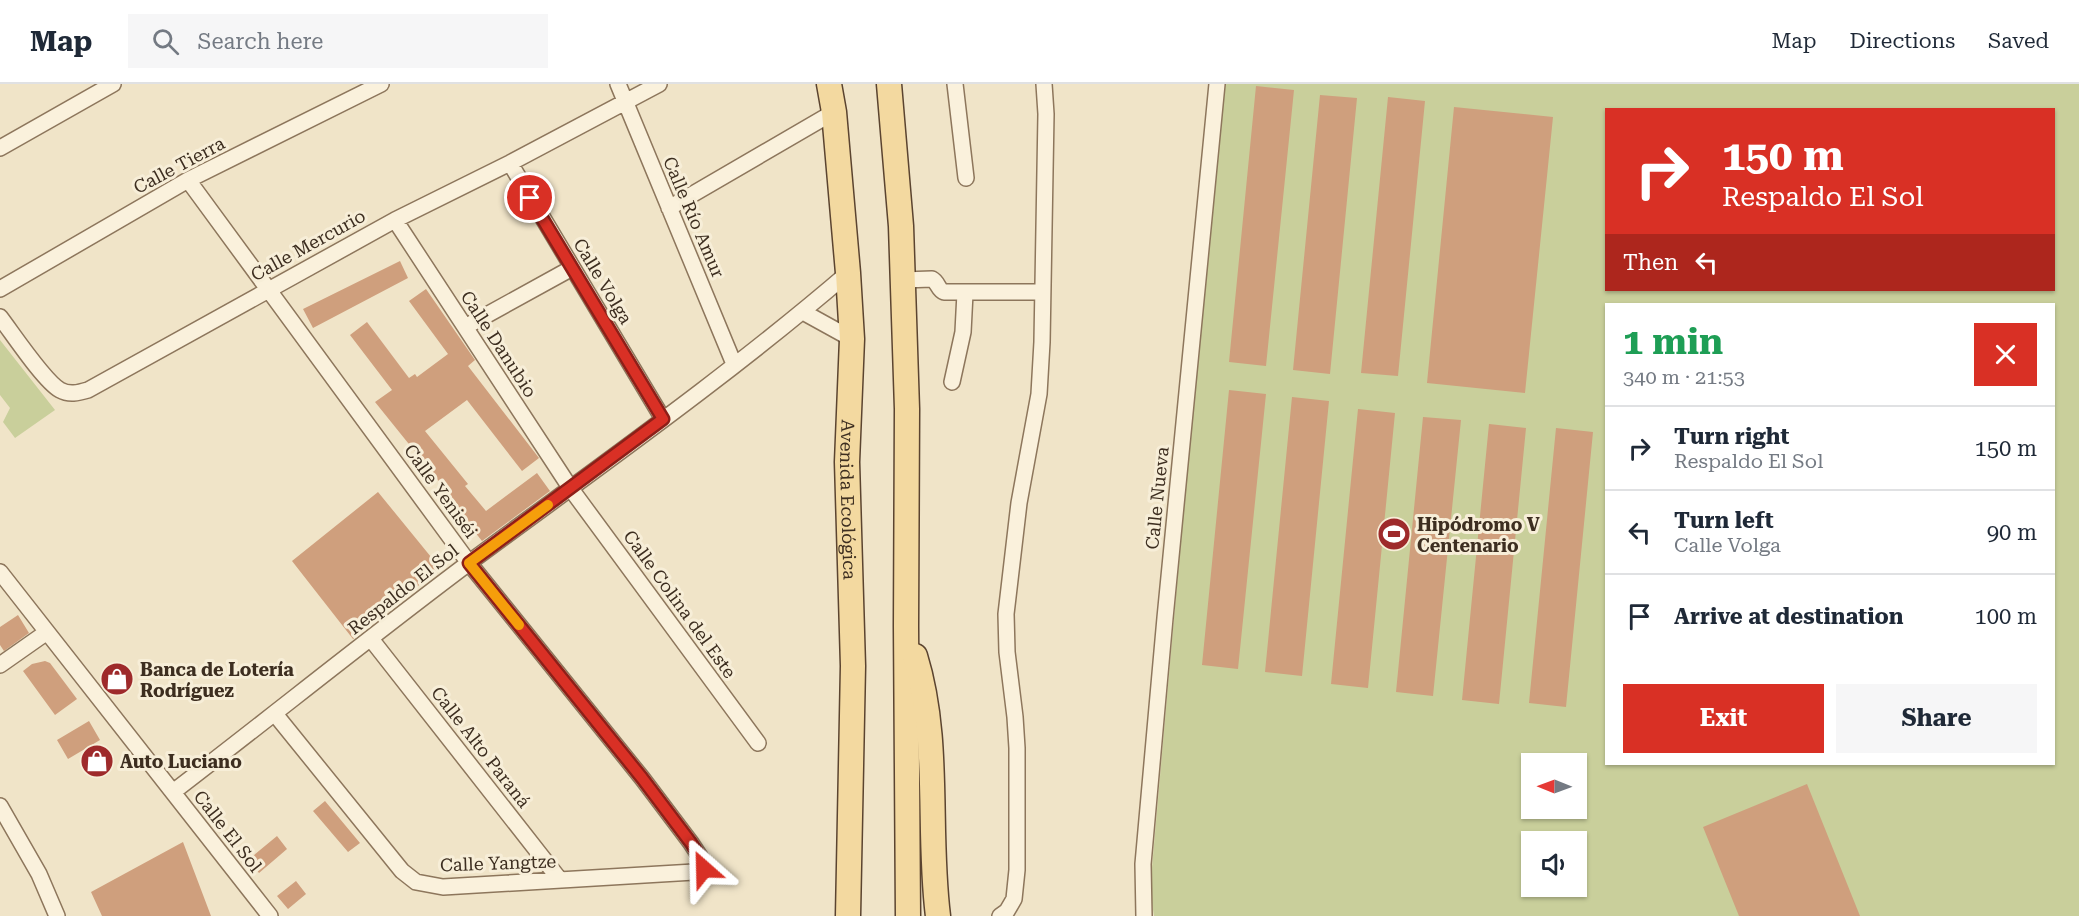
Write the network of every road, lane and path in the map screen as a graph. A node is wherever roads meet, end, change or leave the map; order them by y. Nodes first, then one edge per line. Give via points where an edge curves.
1 (113, 84) edge
2 (381, 84) edge
3 (618, 84) edge
4 (659, 84) edge
5 (829, 84) edge
6 (955, 84) edge
7 (1044, 84) edge
8 (1217, 84) edge
9 (892, 85) edge
10 (625, 102) junction
11 (834, 112) junction
12 (0, 148) edge
13 (510, 163) junction
14 (966, 178) dead end
15 (188, 180) junction
16 (669, 208) junction
17 (395, 219) junction
18 (572, 268) junction
19 (848, 273) junction
20 (903, 280) junction
21 (269, 288) junction
22 (0, 289) edge
23 (1042, 292) junction
24 (965, 293) junction
25 (803, 312) junction
26 (0, 317) edge
27 (465, 327) junction
28 (852, 339) junction
29 (734, 364) junction
30 (952, 382) dead end
31 (663, 419) junction
32 (571, 489) junction
33 (469, 563) junction
34 (1, 574) edge
35 (906, 626) junction
36 (47, 632) junction
37 (371, 639) junction
38 (0, 665) edge
39 (275, 714) junction
40 (758, 743) dead end
41 (173, 792) junction
42 (0, 806) edge
43 (694, 873) joint
44 (560, 880) junction
45 (848, 885) junction
46 (57, 916) edge
47 (270, 916) edge
48 (844, 916) edge
49 (848, 916) edge
50 (908, 916) edge
51 (938, 916) edge
52 (999, 916) edge
53 (1144, 916) edge

1 - 12 street
2 - 15 street, Calle Tierra
3 - 10 street, Calle Río Amur
4 - 10 street, Calle Mercurio
5 - 11 main road, Avenida Ecológica
6 - 14 street
7 - 23 street
8 - 53 street, Calle Nueva via 1143,864
9 - 20 main road
10 - 13 street, Calle Mercurio
10 - 16 street, Calle Río Amur
11 - 16 street
11 - 19 main road, Avenida Ecológica
13 - 17 street, Calle Mercurio
13 - 18 street, Calle Volga
15 - 21 street, Calle Yeniséi
15 - 22 street, Calle Tierra
16 - 29 street, Calle Río Amur
17 - 21 street, Calle Mercurio
17 - 27 street, Calle Danubio
18 - 27 street
18 - 31 street, Calle Volga
19 - 25 street, Respaldo El Sol
19 - 28 main road, Avenida Ecológica
20 - 24 street via 932,279 942,291
20 - 35 main road via 908,409
21 - 26 street, Calle Mercurio via 88,390 74,394 61,391 48,380
21 - 33 street, Calle Yeniséi
23 - 24 street
23 - 52 street via 1039,394 1019,503 1006,614 1017,738 1017,870 1014,899
24 - 30 street via 963,332
25 - 28 street
25 - 29 street, Respaldo El Sol
27 - 32 street, Calle Danubio
28 - 45 main road, Avenida Ecológica via 847,462 853,666
29 - 31 street, Respaldo El Sol
31 - 32 street, Respaldo El Sol
32 - 33 street, Respaldo El Sol
32 - 40 street, Calle Colina del Este
33 - 37 street, Respaldo El Sol
33 - 43 street, Calle Yeniséi via 691,843 704,863 704,869
34 - 36 street, Calle El Sol
35 - 50 main road
35 - 51 main road via 921,674 930,726
36 - 38 street
36 - 41 street, Calle El Sol
37 - 39 street, Respaldo El Sol
37 - 44 street, Calle Alto Paraná
39 - 41 street, Respaldo El Sol
39 - 44 street, Calle Yangtze via 402,871 416,882 443,887
41 - 47 street, Calle El Sol
42 - 46 street via 39,874
43 - 44 street, Calle Yangtze
45 - 48 main road
45 - 49 main road, Avenida Ecológica

